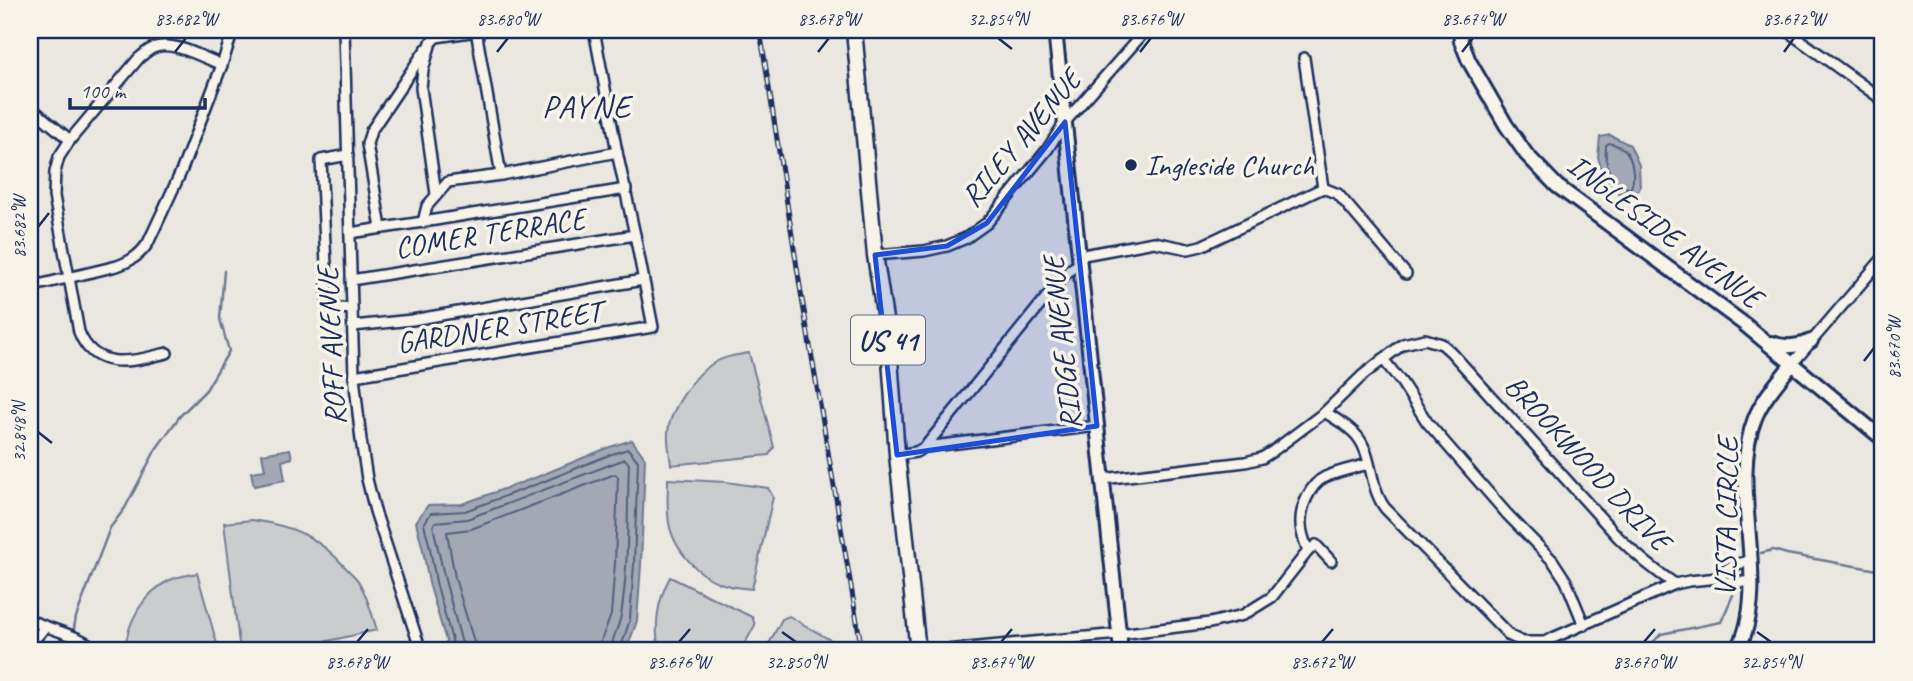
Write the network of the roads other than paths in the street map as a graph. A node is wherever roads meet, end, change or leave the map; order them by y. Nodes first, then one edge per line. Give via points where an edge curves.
1 (233, 30) edge
2 (344, 30) edge
3 (479, 30) edge
4 (594, 30) edge
5 (854, 30) edge
6 (1055, 30) edge
7 (1146, 30) edge
8 (1460, 30) edge
9 (1786, 30) edge
10 (431, 42) junction
11 (1304, 58) dead end
12 (222, 65) junction
13 (1883, 100) edge
14 (30, 107) edge
15 (1065, 122) junction
16 (70, 140) junction
17 (617, 152) junction
18 (348, 155) junction
19 (501, 175) junction
20 (1323, 188) junction
21 (626, 189) junction
22 (436, 194) junction
23 (423, 222) junction
24 (381, 228) junction
25 (350, 233) junction
26 (635, 234) junction
27 (875, 255) junction
28 (1883, 258) edge
29 (1078, 260) junction
30 (1406, 274) dead end
31 (70, 278) junction
32 (352, 279) junction
33 (643, 280) junction
34 (30, 287) edge
35 (352, 309) junction
36 (353, 326) junction
37 (1811, 341) junction
38 (1766, 342) junction
39 (167, 353) dead end
40 (1383, 359) junction
41 (1792, 364) junction
42 (354, 376) junction
43 (1325, 412) junction
44 (1097, 426) junction
45 (1883, 439) edge
46 (925, 447) junction
47 (897, 455) junction
48 (1368, 464) junction
49 (1103, 479) junction
50 (1308, 551) junction
51 (1331, 561) dead end
52 (1750, 562) junction
53 (1718, 578) junction
54 (1750, 582) junction
55 (1675, 584) junction
56 (30, 620) edge
57 (1584, 625) junction
58 (45, 627) junction
59 (1119, 634) junction
60 (30, 642) edge
61 (98, 651) edge
62 (421, 651) edge
63 (918, 651) edge
64 (936, 651) edge
65 (1121, 651) edge
66 (1737, 651) edge

1 - 12 street
2 - 18 street, ROFF AVENUE
3 - 10 street via 436,37
3 - 19 street
4 - 17 street
5 - 27 main road, US 41
6 - 15 street, RIDGE AVENUE
7 - 15 street, RILEY AVENUE
8 - 38 street, INGLESIDE AVENUE via 1469,61 1506,125 1557,186
9 - 13 street
10 - 22 street via 421,88
10 - 24 street via 371,131 367,144
11 - 20 street
12 - 16 street via 174,47 152,48
12 - 31 street via 149,243 127,262
14 - 16 street
15 - 27 street, RILEY AVENUE via 995,213 966,238 924,251
15 - 29 street, RIDGE AVENUE
16 - 31 street via 59,157 53,187
17 - 19 street
17 - 21 street
18 - 25 street, ROFF AVENUE
18 - 35 street via 321,160 328,307
19 - 22 street via 448,182
20 - 29 street via 1188,250 1154,242
20 - 30 street via 1338,194
21 - 23 street
21 - 26 street
22 - 23 street
23 - 24 street
24 - 25 street
25 - 32 street, ROFF AVENUE
26 - 32 street, COMER TERRACE
26 - 33 street
27 - 47 main road, US 41 via 889,345
28 - 37 street, VISTA CIRCLE
29 - 44 street, RIDGE AVENUE
29 - 46 street
31 - 34 street
31 - 39 street via 79,332 95,354 121,362
32 - 35 street, ROFF AVENUE
33 - 36 street
33 - 42 street, GARDNER STREET via 653,327
35 - 36 street, ROFF AVENUE
36 - 42 street, ROFF AVENUE
37 - 38 street via 1781,347
37 - 41 street, VISTA CIRCLE
38 - 41 street, INGLESIDE AVENUE
40 - 43 street
40 - 55 street, BROOKWOOD DRIVE via 1410,341 1425,339 1451,352 1640,560
40 - 57 street via 1427,422 1553,561
41 - 45 street, INGLESIDE AVENUE
41 - 52 street, VISTA CIRCLE via 1756,416 1751,433 1746,494
42 - 62 street, ROFF AVENUE via 375,512
43 - 48 street via 1357,436
43 - 49 street via 1262,458
44 - 46 street
44 - 49 street, RIDGE AVENUE
46 - 47 street
47 - 63 main road, US 41
48 - 50 street via 1324,477 1314,485 1300,521
48 - 57 street via 1373,487 1385,508 1510,636 1523,642 1544,642
49 - 59 street, RIDGE AVENUE
50 - 51 street via 1315,545
50 - 59 street via 1272,597 1243,615
52 - 53 street, BROOKWOOD DRIVE via 1731,565
52 - 54 street, VISTA CIRCLE
53 - 54 street, BROOKWOOD DRIVE
53 - 55 street, BROOKWOOD DRIVE
54 - 66 street, VISTA CIRCLE via 1750,613
55 - 57 street
56 - 58 street
58 - 60 street
58 - 61 street via 77,637
59 - 64 street
59 - 65 street, RIDGE AVENUE

